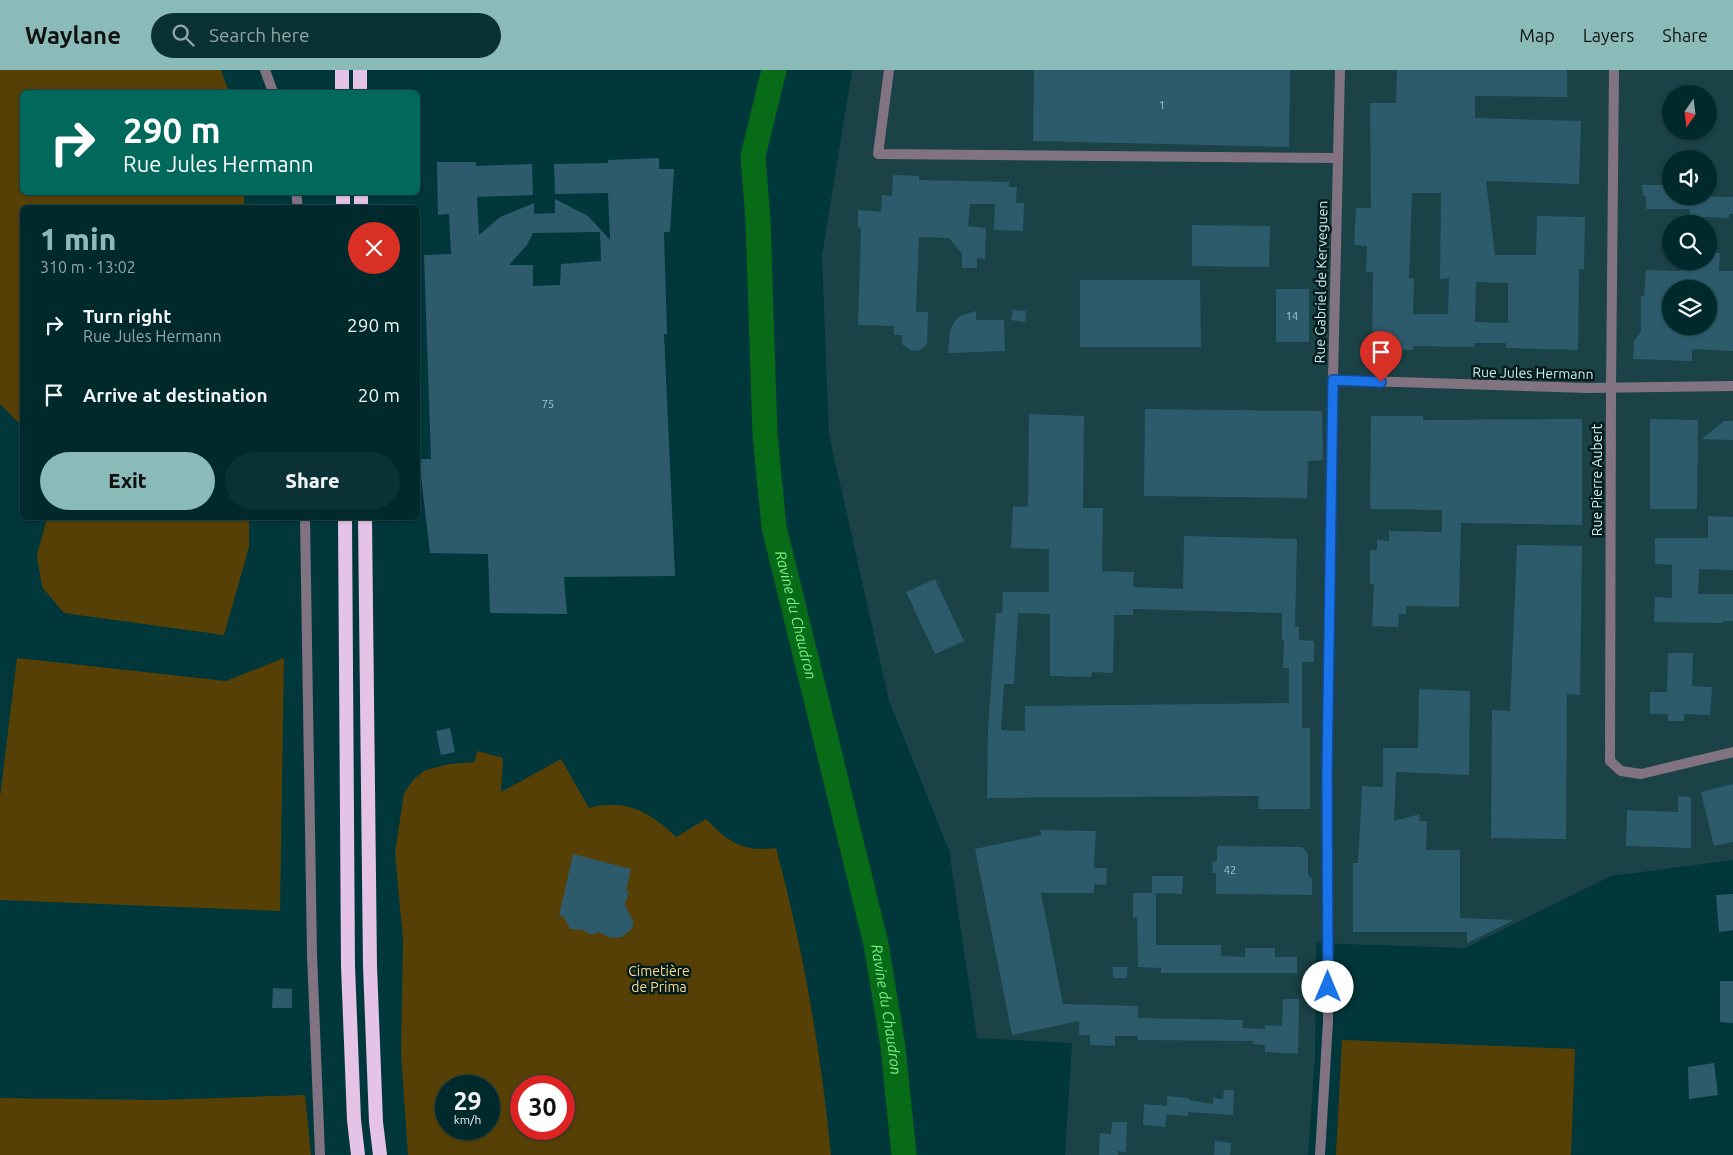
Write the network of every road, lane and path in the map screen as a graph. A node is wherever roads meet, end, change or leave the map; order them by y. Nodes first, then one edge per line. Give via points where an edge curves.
1 (265, 70) edge
2 (342, 70) edge
3 (360, 70) edge
4 (890, 70) edge
5 (1340, 70) edge
6 (1614, 70) edge
7 (272, 90) edge
8 (342, 90) edge
9 (360, 90) edge
10 (1338, 158) junction
11 (1333, 380) junction
12 (1733, 386) edge
13 (1611, 388) junction
14 (304, 520) edge
15 (345, 520) edge
16 (365, 520) edge
17 (1733, 752) edge
18 (320, 1155) edge
19 (358, 1155) edge
20 (380, 1155) edge
21 (1320, 1155) edge

1 - 7 street
2 - 8 highway
3 - 9 highway
4 - 10 street via 878,154
5 - 10 street, Rue Gabriel de Kerveguen
6 - 13 street, Rue Pierre Aubert
10 - 11 street, Rue Gabriel de Kerveguen
11 - 13 street, Rue Jules Hermann
11 - 21 street, Rue Gabriel de Kerveguen via 1327,773 1328,1021
12 - 13 street, Rue Jules Hermann
13 - 17 street, Rue Pierre Aubert via 1610,761 1621,770 1641,774
14 - 18 street via 312,954
15 - 19 highway via 348,966
16 - 20 highway via 370,966

